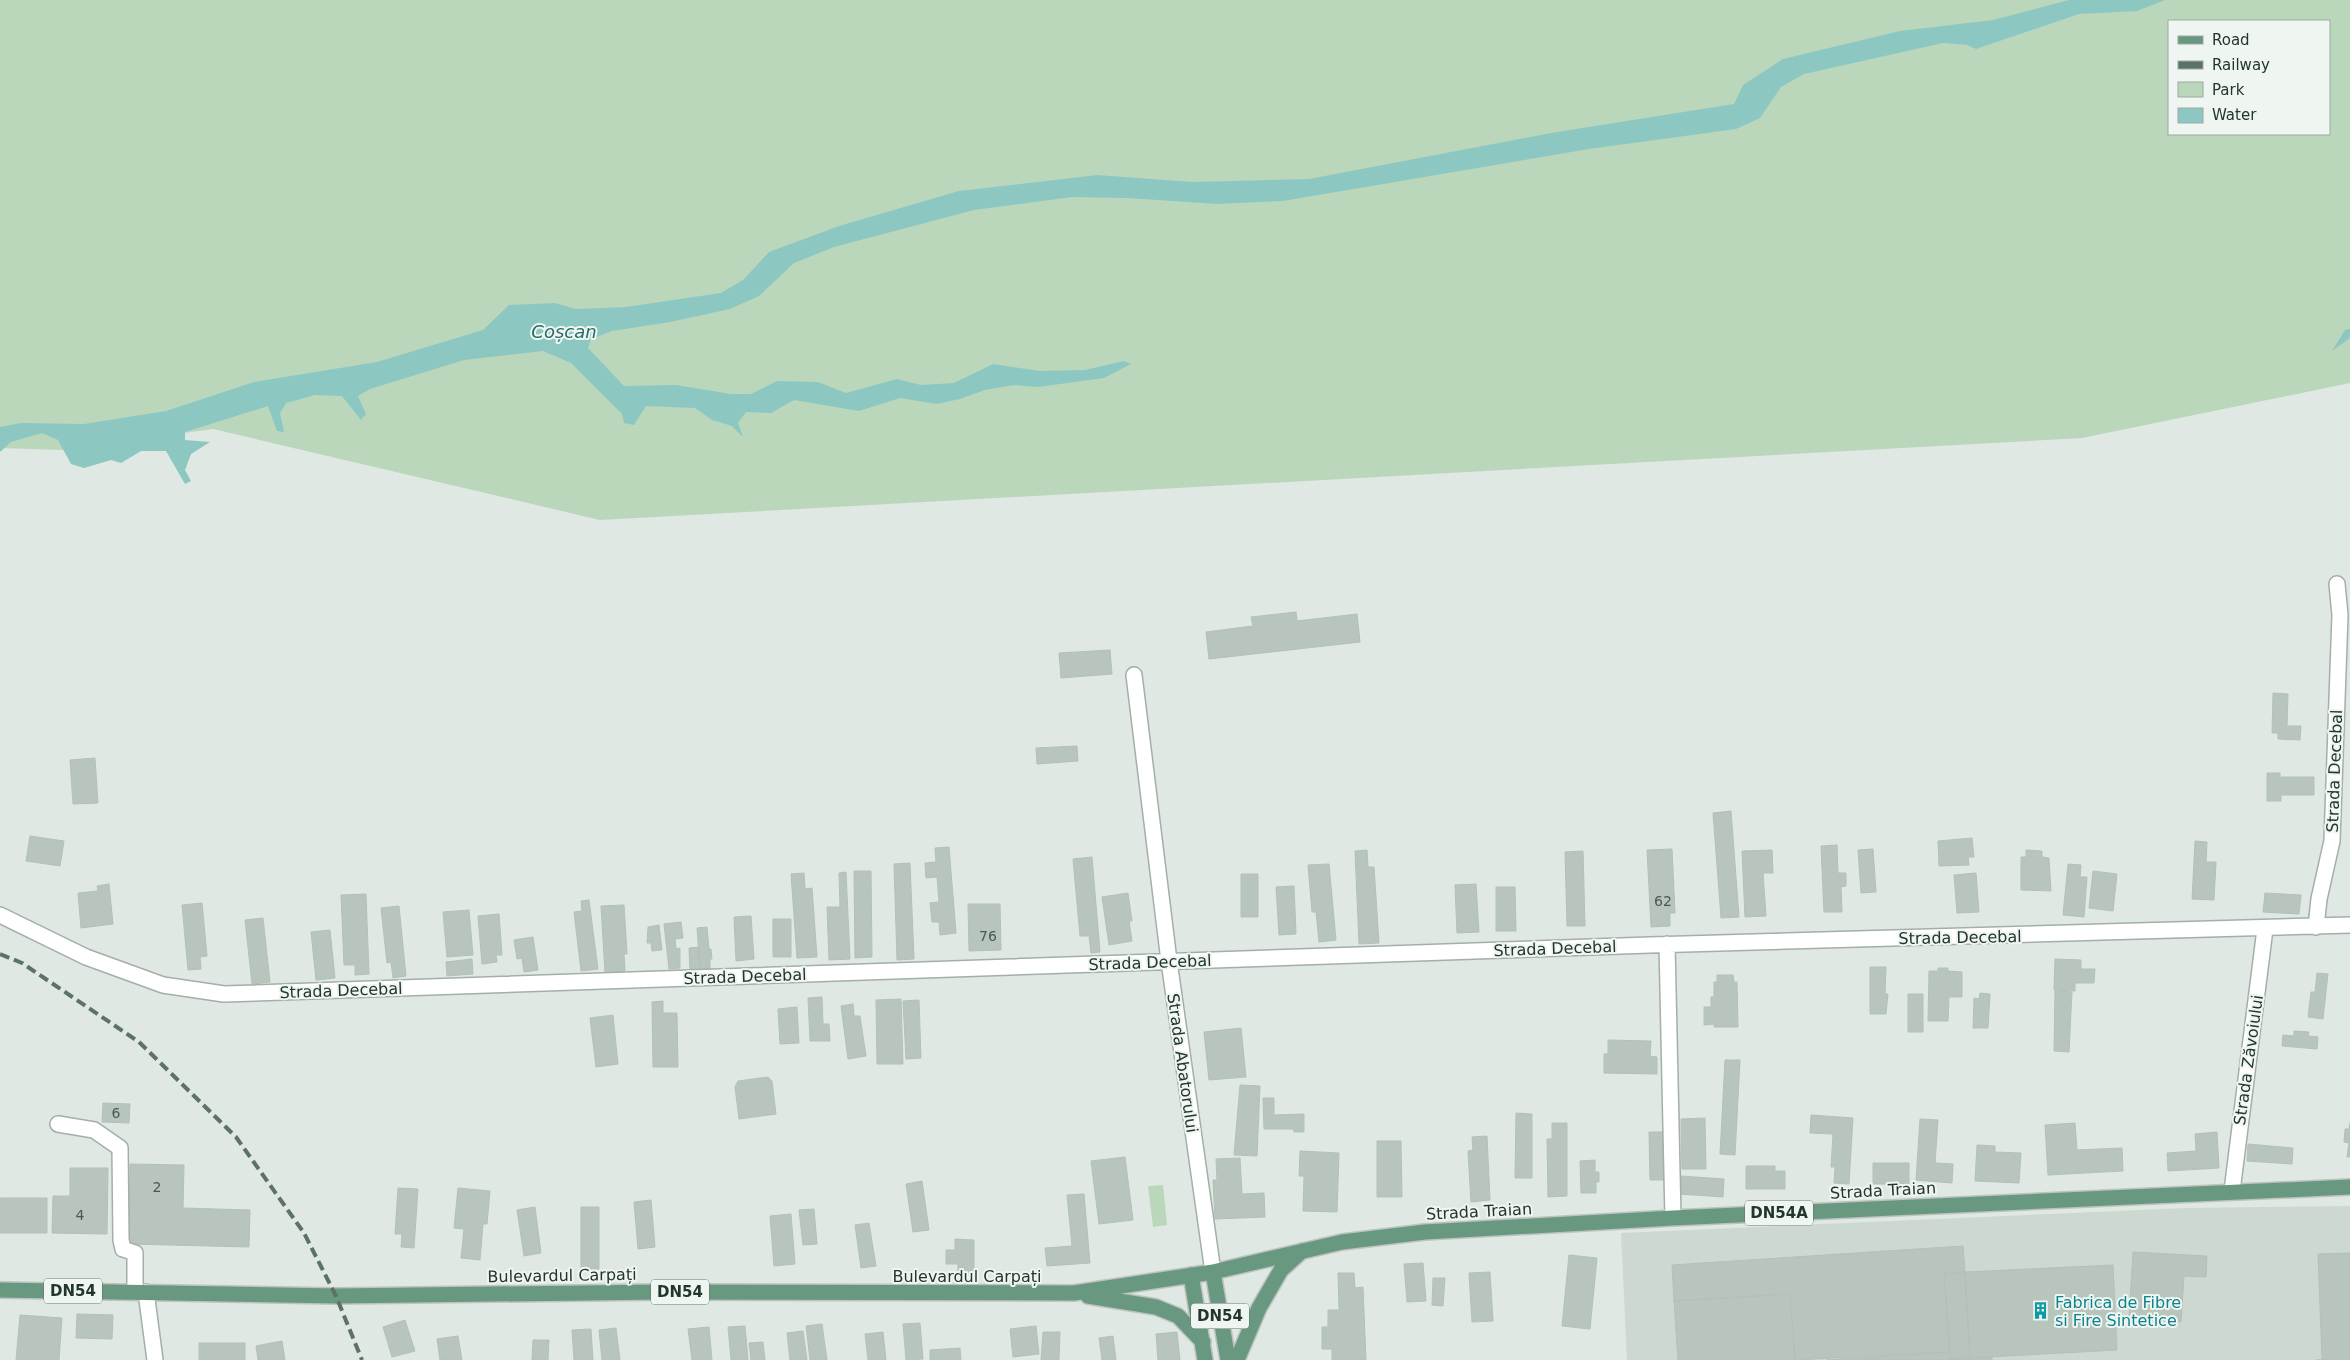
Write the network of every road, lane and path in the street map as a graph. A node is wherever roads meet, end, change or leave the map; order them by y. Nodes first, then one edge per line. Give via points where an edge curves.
1 (2337, 584) dead end
2 (1134, 675) dead end
3 (0, 914) edge
4 (2350, 925) edge
5 (2316, 927) junction
6 (2265, 929) junction
7 (1667, 944) junction
8 (1169, 961) junction
9 (58, 1124) dead end
10 (2350, 1187) edge
11 (2232, 1191) junction
12 (1673, 1218) junction
13 (1304, 1250) junction
14 (1212, 1272) junction
15 (1191, 1275) junction
16 (0, 1290) edge
17 (140, 1292) junction
18 (1074, 1293) junction
19 (1202, 1342) junction
20 (155, 1360) edge
21 (1205, 1360) edge
22 (1228, 1360) edge
23 (1237, 1360) edge

1 - 5 street, Strada Decebal via 2340,615 2332,841
2 - 8 street, Strada Abatorului
3 - 8 street, Strada Decebal via 86,956 163,985 224,994
4 - 5 street, Strada Decebal
5 - 6 street, Strada Decebal
6 - 7 street, Strada Decebal
6 - 11 street, Strada Zăvoiului
7 - 8 street, Strada Decebal
7 - 12 street
8 - 14 street, Strada Abatorului
9 - 17 street via 94,1130 120,1148 121,1240 123,1249 135,1253
10 - 11 main road, Strada Traian / DN54A
11 - 12 main road, Strada Traian / DN54A
12 - 13 main road, Strada Traian / DN54A via 1417,1232
13 - 14 main road, Strada Traian / DN54A
13 - 23 main road via 1281,1270 1259,1308
14 - 15 main road, Bulevardul Carpați / DN54
14 - 22 main road, DN54
15 - 18 main road, Bulevardul Carpați / DN54
15 - 19 main road, DN54
16 - 17 main road, Bulevardul Carpați / DN54
17 - 18 main road, Bulevardul Carpați / DN54 via 336,1296 663,1292
17 - 20 street
18 - 19 main road via 1156,1307 1178,1316
19 - 21 main road, DN54

